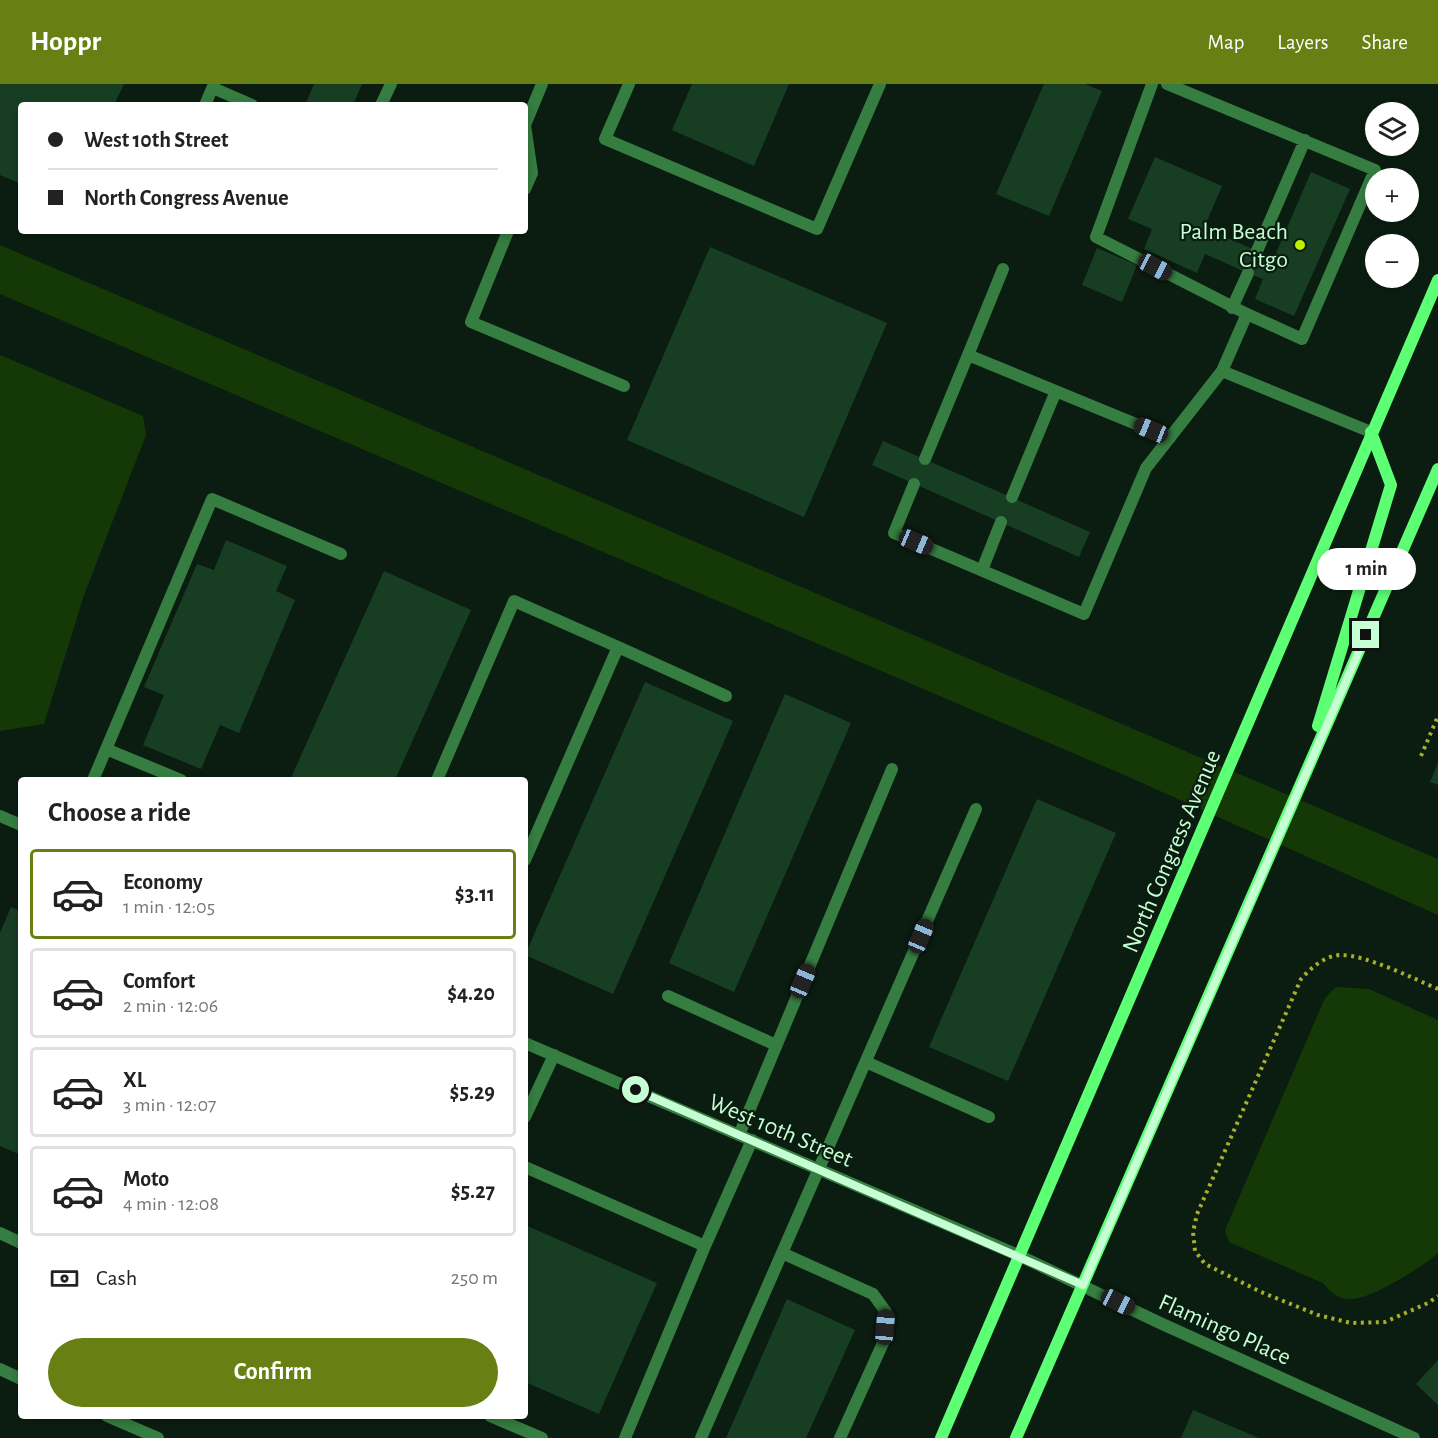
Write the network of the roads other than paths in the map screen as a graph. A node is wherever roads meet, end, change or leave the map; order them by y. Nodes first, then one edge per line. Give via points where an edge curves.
1 (391, 84) edge
2 (542, 84) edge
3 (628, 84) edge
4 (880, 84) edge
5 (1152, 84) edge
6 (1167, 84) edge
7 (213, 86) edge
8 (206, 102) edge
9 (246, 102) edge
10 (382, 102) edge
11 (528, 118) edge
12 (1305, 140) junction
13 (528, 146) edge
14 (528, 182) edge
15 (507, 234) edge
16 (1257, 251) dead end
17 (1003, 269) dead end
18 (1248, 273) dead end
19 (1438, 280) edge
20 (1232, 308) junction
21 (1247, 314) junction
22 (968, 355) junction
23 (1222, 370) junction
24 (624, 386) dead end
25 (1056, 391) junction
26 (1371, 432) junction
27 (1170, 438) junction
28 (925, 459) dead end
29 (1438, 469) edge
30 (914, 484) dead end
31 (1012, 497) dead end
32 (1001, 522) dead end
33 (341, 554) dead end
34 (982, 570) junction
35 (618, 647) junction
36 (726, 696) dead end
37 (106, 749) junction
38 (892, 769) dead end
39 (94, 777) edge
40 (174, 777) edge
41 (437, 777) edge
42 (1300, 785) junction
43 (976, 809) dead end
44 (0, 816) edge
45 (18, 824) edge
46 (528, 853) edge
47 (668, 996) dead end
48 (528, 1043) edge
49 (777, 1045) junction
50 (554, 1055) junction
51 (866, 1062) junction
52 (528, 1111) edge
53 (989, 1117) dead end
54 (739, 1135) junction
55 (752, 1140) junction
56 (528, 1168) edge
57 (817, 1169) junction
58 (0, 1233) edge
59 (18, 1242) edge
60 (705, 1246) junction
61 (782, 1253) junction
62 (1020, 1256) junction
63 (1083, 1285) junction
64 (0, 1370) edge
65 (18, 1378) edge
66 (114, 1419) edge
67 (497, 1419) edge
68 (158, 1438) edge
69 (542, 1438) edge
70 (625, 1438) edge
71 (701, 1438) edge
72 (840, 1438) edge
73 (941, 1438) edge
74 (1016, 1438) edge
75 (1414, 1438) edge

1 - 10 street
2 - 11 street
3 - 4 street via 605,139 817,229
5 - 20 street via 1096,237
6 - 12 street
7 - 8 street
7 - 9 street
12 - 16 street
12 - 21 street via 1375,170 1302,339
13 - 14 street via 532,173
15 - 24 street via 471,322
17 - 22 street
18 - 20 street
19 - 26 street, North Congress Avenue
20 - 21 street
21 - 23 street
22 - 25 street
22 - 28 street
23 - 26 street
23 - 27 street
25 - 27 street
25 - 31 street
26 - 42 street via 1390,485
26 - 62 street, North Congress Avenue
27 - 34 street via 1146,468 1084,614
29 - 42 street
30 - 34 street via 894,533
32 - 34 street
33 - 37 street via 212,499
35 - 36 street
35 - 41 street via 514,601
35 - 46 street
37 - 39 street
37 - 40 street
38 - 49 street
42 - 63 street
43 - 51 street
44 - 45 street
47 - 49 street
48 - 50 street, West 10th Street
49 - 54 street
50 - 52 street
50 - 54 street, West 10th Street
51 - 53 street
51 - 57 street
54 - 55 street, West 10th Street
55 - 57 street, West 10th Street
55 - 60 street
56 - 60 street
57 - 61 street
57 - 62 street, West 10th Street
58 - 59 street
60 - 70 street
61 - 71 street
61 - 72 street via 873,1294 886,1311 883,1343
62 - 63 street, Flamingo Place
62 - 73 street, North Congress Avenue
63 - 74 street
63 - 75 street, Flamingo Place
64 - 65 street
66 - 68 street
67 - 69 street

